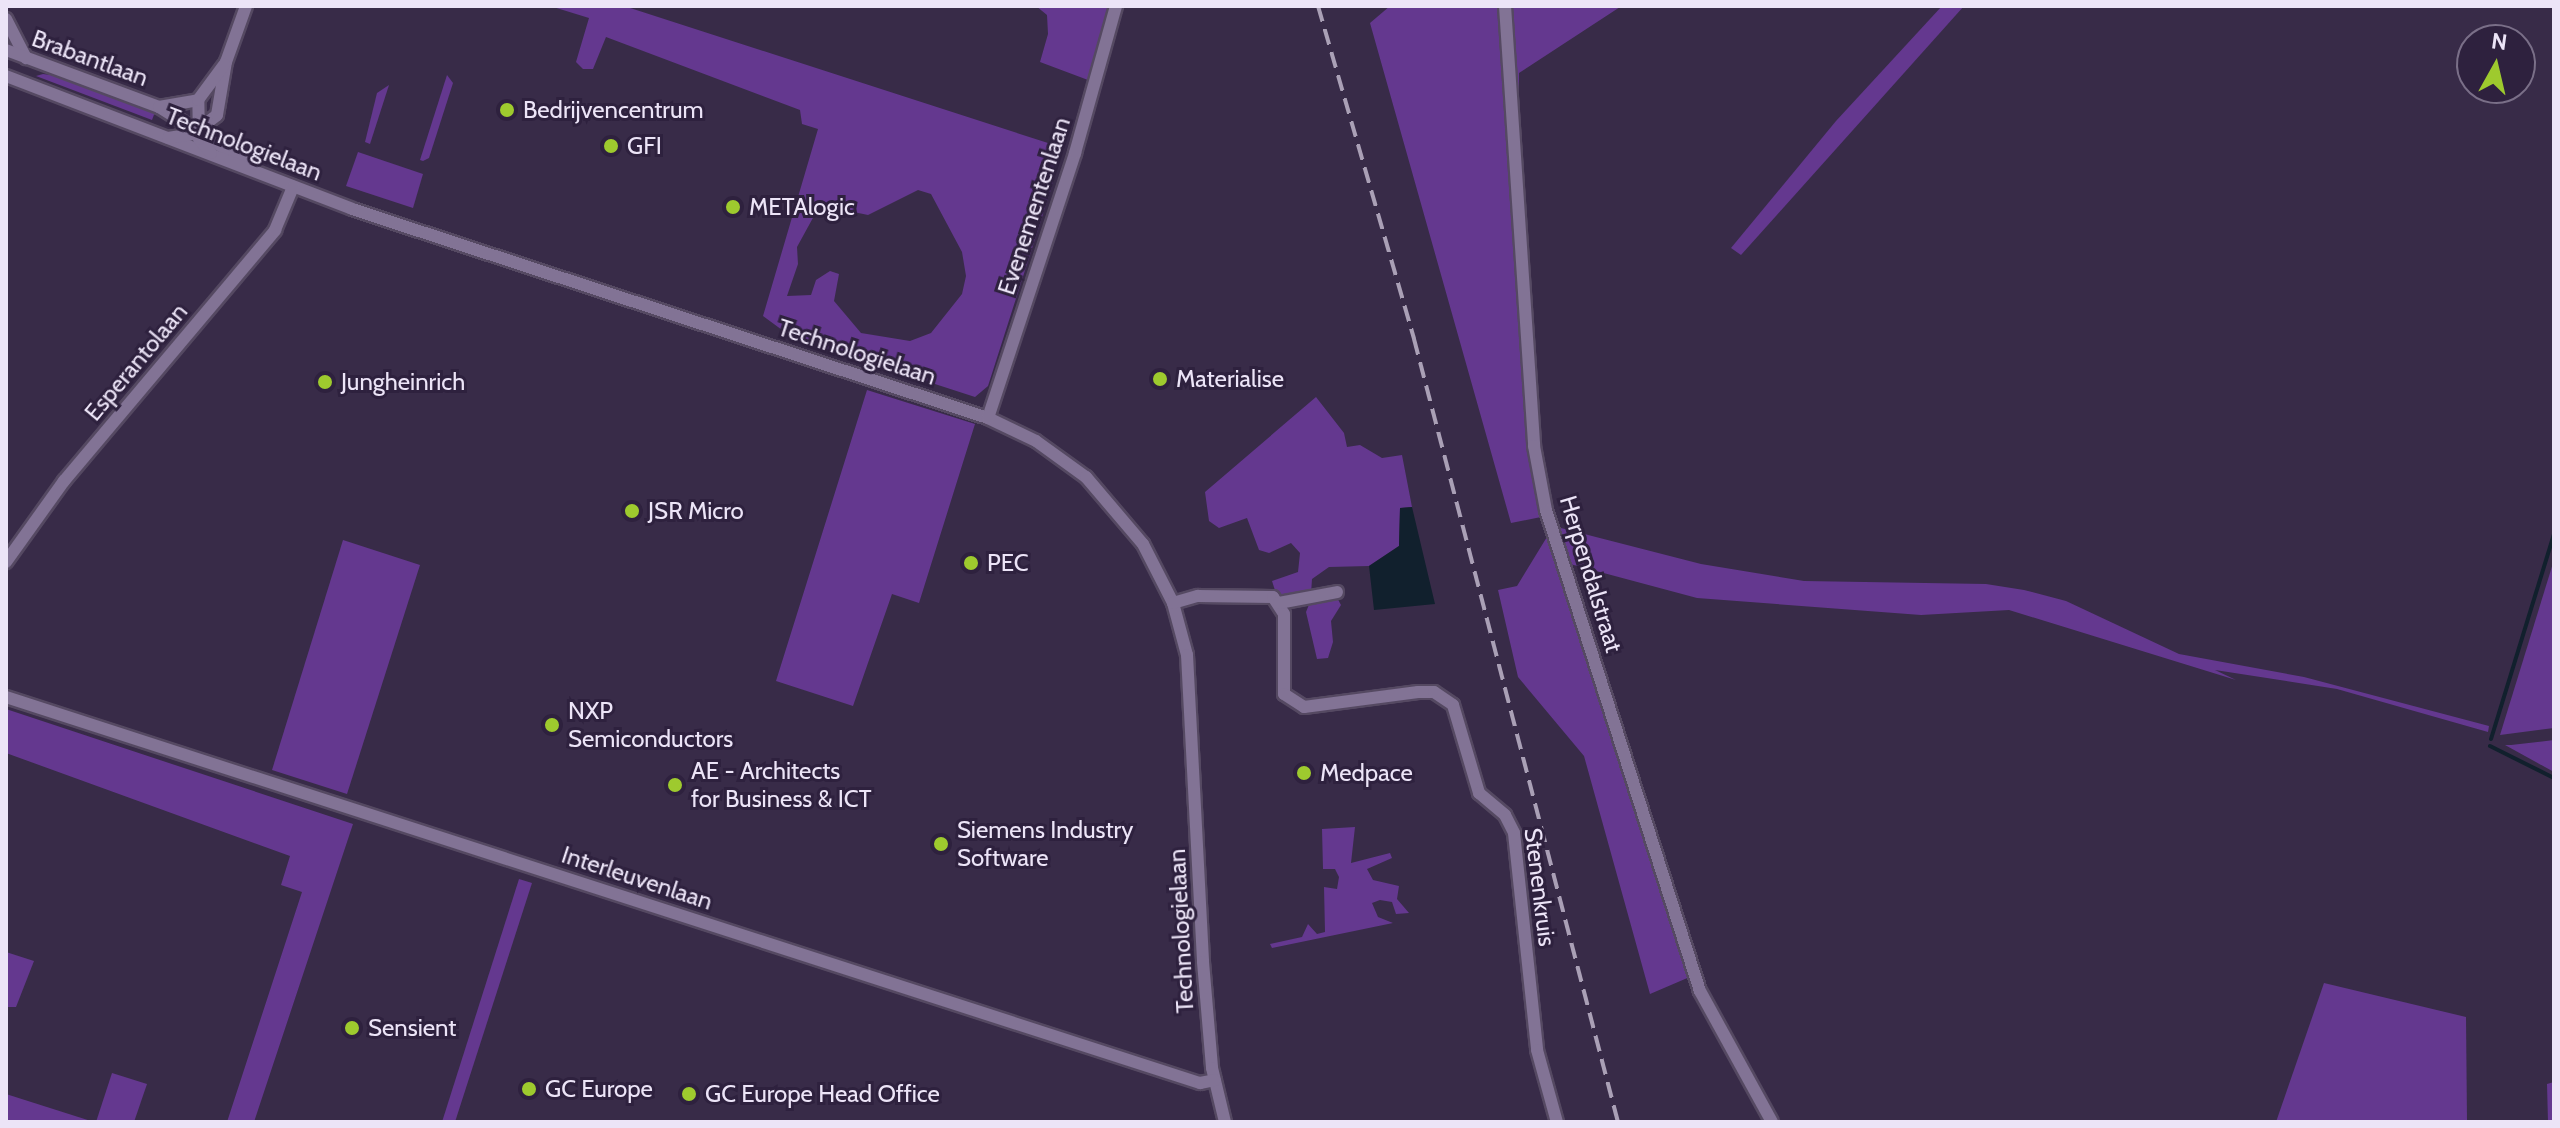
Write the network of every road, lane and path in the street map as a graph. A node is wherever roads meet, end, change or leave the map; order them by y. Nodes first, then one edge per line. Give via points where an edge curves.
1 (246, 6) edge
2 (1116, 6) edge
3 (1505, 6) edge
4 (6, 19) edge
5 (6, 50) edge
6 (26, 58) junction
7 (226, 62) junction
8 (6, 76) edge
9 (198, 100) junction
10 (159, 107) junction
11 (217, 115) junction
12 (199, 128) junction
13 (167, 138) junction
14 (223, 144) junction
15 (213, 155) junction
16 (259, 173) junction
17 (293, 187) junction
18 (988, 418) junction
19 (6, 562) edge
20 (1337, 592) dead end
21 (1173, 603) junction
22 (1279, 603) junction
23 (6, 697) edge
24 (1215, 1080) junction
25 (1225, 1122) edge
26 (1557, 1122) edge
27 (1772, 1122) edge

1 - 7 street
2 - 18 street, Evenementenlaan via 1075,153
3 - 27 street, Herpendalstraat via 1534,446 1546,510 1700,991
4 - 6 street
5 - 6 street, Brabantlaan
6 - 10 street, Brabantlaan
7 - 9 street
7 - 11 street
8 - 13 street, Technologielaan
9 - 10 street, Brabantlaan
9 - 12 street
10 - 12 street, Brabantlaan
11 - 12 street
11 - 14 street via 216,130
12 - 13 street
12 - 14 street, Brabantlaan
12 - 15 street via 199,139
13 - 15 street, Technologielaan
14 - 16 street, Brabantlaan
15 - 16 street, Technologielaan
16 - 17 street, Technologielaan
17 - 18 street, Technologielaan
17 - 19 street, Esperantolaan via 275,230 64,481
18 - 21 street, Technologielaan via 1036,441 1086,477 1143,544
20 - 22 street
21 - 22 street via 1198,596 1261,595
21 - 24 street, Technologielaan via 1187,655 1194,732 1203,962
22 - 26 street, Stenenkruis via 1284,614 1281,683 1291,702 1304,707 1434,692 1453,705 1479,793 1505,815 1514,833 1537,1050
23 - 24 street, Interleuvenlaan via 1200,1083
24 - 25 street

